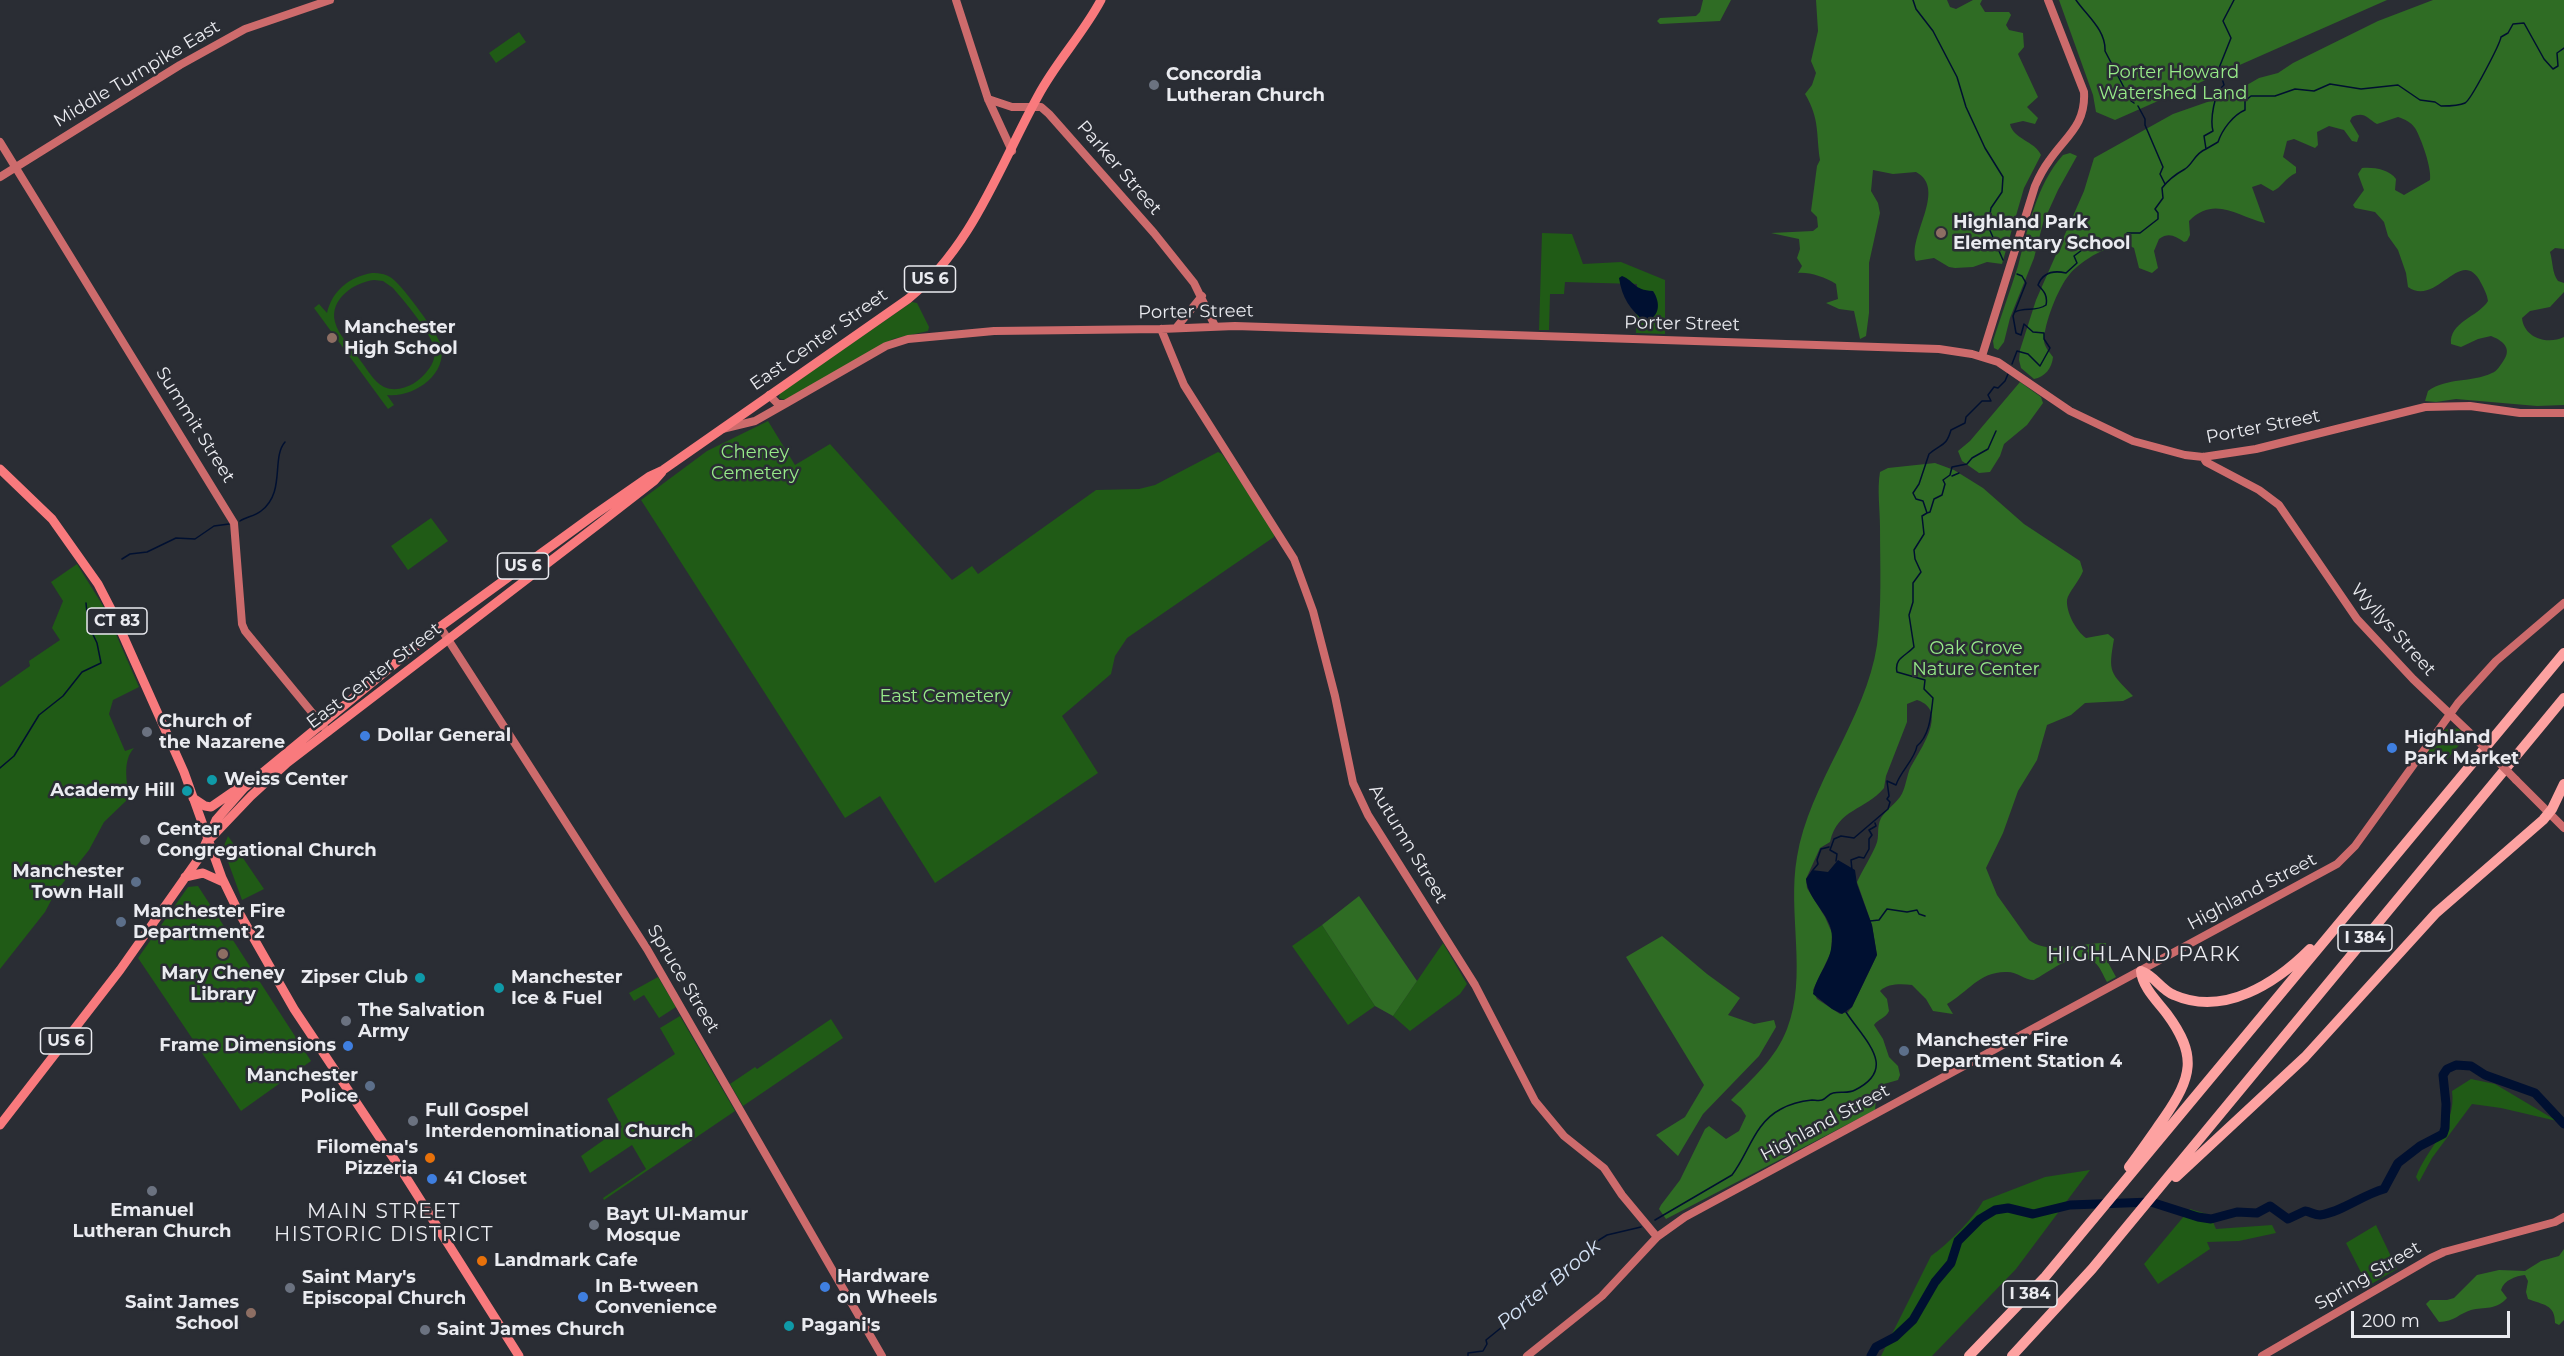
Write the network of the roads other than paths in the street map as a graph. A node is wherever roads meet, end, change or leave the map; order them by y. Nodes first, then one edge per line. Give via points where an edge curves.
1 (330, 0) edge
2 (956, 0) edge
3 (1101, 0) edge
4 (2048, 0) edge
5 (988, 99) junction
6 (1033, 106) junction
7 (0, 142) edge
8 (1012, 151) junction
9 (16, 167) junction
10 (0, 177) edge
11 (1202, 296) junction
12 (1215, 326) junction
13 (1176, 328) junction
14 (1161, 329) junction
15 (1982, 357) junction
16 (769, 395) junction
17 (785, 404) junction
18 (2564, 413) edge
19 (719, 429) junction
20 (2203, 457) junction
21 (0, 469) edge
22 (663, 470) junction
23 (2564, 603) edge
24 (440, 627) junction
25 (448, 640) junction
26 (2564, 653) edge
27 (2564, 698) edge
28 (2449, 713) junction
29 (320, 723) junction
30 (328, 732) junction
31 (251, 781) junction
32 (2564, 784) edge
33 (259, 789) junction
34 (194, 798) junction
35 (2549, 813) junction
36 (2564, 828) edge
37 (208, 841) junction
38 (185, 877) junction
39 (223, 882) junction
40 (2347, 913) junction
41 (2141, 971) junction
42 (0, 1125) edge
43 (2123, 1179) junction
44 (2170, 1179) junction
45 (2564, 1217) edge
46 (1657, 1237) junction
47 (519, 1356) edge
48 (882, 1356) edge
49 (1527, 1356) edge
50 (1969, 1356) edge
51 (2012, 1356) edge
52 (2262, 1356) edge

1 - 9 street, Middle Turnpike East via 245,29
2 - 5 street
3 - 6 main road, East Center Street / US 6
4 - 15 street via 2084,92 2085,108 2079,125 2035,186
5 - 6 street via 1012,107
5 - 8 street
6 - 8 main road, East Center Street / US 6
6 - 11 street, Parker Street via 1049,114 1104,175
7 - 9 street, Summit Street
8 - 16 main road, East Center Street / US 6 via 977,216 933,278
9 - 10 street, Middle Turnpike East
9 - 29 street, Summit Street via 233,521 245,631
11 - 12 street, Parker Street
11 - 13 street
12 - 13 street, Porter Street
12 - 15 street, Porter Street via 1905,347
13 - 14 street, Porter Street
14 - 17 street, Porter Street via 994,331 908,339 886,346
14 - 46 street, Autumn Street via 1184,385 1294,559 1313,611 1353,783 1368,815 1476,987 1534,1101 1564,1136 1604,1168
15 - 20 street, Porter Street via 2015,372 2070,411 2107,430 2153,448
16 - 17 street via 778,404
16 - 19 main road, East Center Street / US 6
17 - 19 street, Porter Street via 746,424
18 - 20 street, Porter Street via 2426,407 2256,449
19 - 22 main road, East Center Street / US 6
20 - 28 street, Wyllys Street via 2279,505 2357,619
21 - 34 main road, CT 83 via 50,517 97,581
22 - 24 main road, East Center Street / US 6 via 594,514
22 - 25 main road, East Center Street / US 6 via 654,481
23 - 28 street, Highland Street via 2496,662
24 - 25 street, Spruce Street
24 - 29 main road, East Center Street / US 6
25 - 30 main road, East Center Street / US 6
25 - 48 street, Spruce Street via 647,949
26 - 40 highway, I 384
27 - 44 highway, I 384
28 - 35 street, Wyllys Street, bridge
28 - 41 street, Highland Street via 2344,859
29 - 30 street, Summit Street
29 - 31 main road, East Center Street / US 6
30 - 33 main road, East Center Street / US 6
31 - 33 main road
31 - 34 main road via 212,806
31 - 37 main road, East Center Street / US 6 via 216,820
32 - 35 highway
33 - 37 main road, East Center Street / US 6
34 - 37 main road, CT 83
35 - 36 street, Wyllys Street
35 - 44 highway via 2436,913 2305,1057
37 - 38 main road, US 6
37 - 39 main road, CT 83
38 - 39 main road via 203,873
38 - 42 main road, US 6 via 111,982
39 - 47 main road, CT 83 via 294,1009
40 - 41 highway via 2280,975 2234,998 2213,1002 2187,1000 2164,990
40 - 43 highway, I 384
41 - 43 highway via 2144,982 2184,1040 2188,1071 2176,1100
41 - 46 street, Highland Street via 1699,1209
43 - 50 highway, I 384 via 2105,1198 2087,1228
44 - 51 highway, I 384
45 - 52 street, Spring Street via 2444,1252
46 - 49 street, Highland Street via 1602,1296

